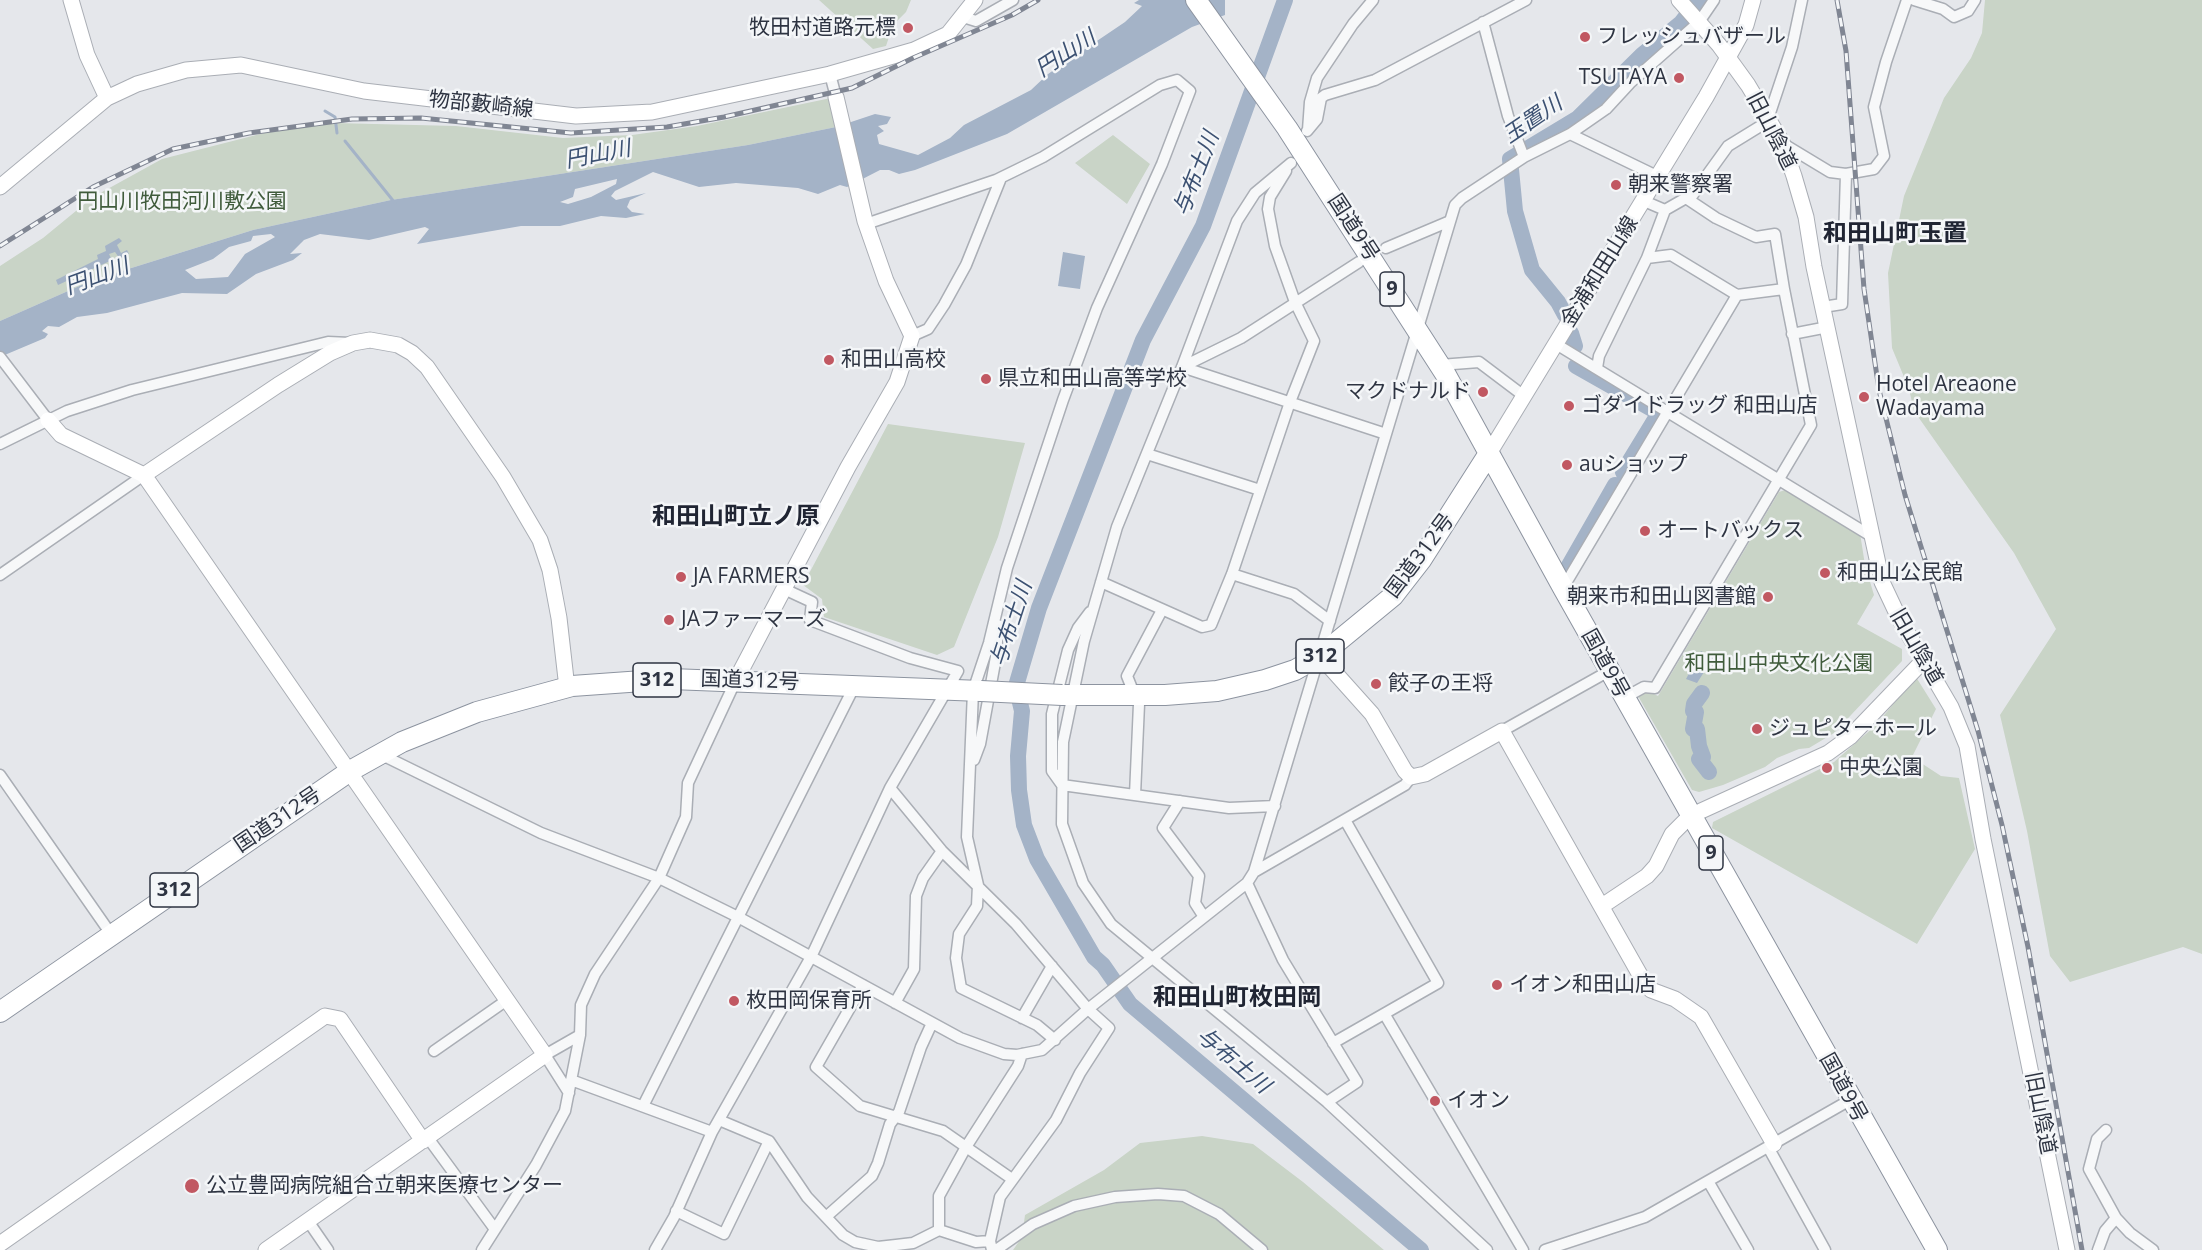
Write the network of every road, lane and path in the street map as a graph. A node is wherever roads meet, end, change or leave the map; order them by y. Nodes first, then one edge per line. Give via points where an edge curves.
1 (71, 0) edge
2 (975, 0) edge
3 (1013, 0) edge
4 (1196, 0) edge
5 (1372, 0) edge
6 (1526, 0) edge
7 (1714, 0) edge
8 (1753, 0) edge
9 (1802, 0) edge
10 (1907, 0) edge
11 (1914, 0) edge
12 (1975, 0) edge
13 (1510, 4) edge
14 (1690, 12) edge
15 (963, 17) junction
16 (1483, 22) junction
17 (1729, 57) junction
18 (830, 74) junction
19 (107, 98) junction
20 (836, 98) joint
21 (1767, 122) junction
22 (1570, 134) junction
23 (1782, 142) junction
24 (1524, 157) junction
25 (1846, 174) junction
26 (1659, 177) junction
27 (1001, 178) junction
28 (0, 187) edge
29 (1689, 200) junction
30 (1644, 201) junction
31 (1665, 210) junction
32 (1450, 221) junction
33 (865, 222) junction
34 (1386, 248) dead end
35 (1647, 258) junction
36 (1359, 262) dead end
37 (1784, 289) junction
38 (1737, 296) junction
39 (1295, 302) junction
40 (1823, 308) junction
41 (1417, 327) junction
42 (1828, 327) junction
43 (1792, 334) junction
44 (912, 336) junction
45 (353, 344) junction
46 (1556, 344) junction
47 (0, 357) edge
48 (1440, 365) junction
49 (1182, 367) junction
50 (1597, 368) junction
51 (1524, 396) junction
52 (1290, 402) junction
53 (1668, 412) junction
54 (48, 420) junction
55 (1386, 434) junction
56 (0, 444) edge
57 (1147, 454) junction
58 (1488, 455) junction
59 (144, 475) junction
60 (1779, 478) junction
61 (1260, 490) junction
62 (1871, 536) junction
63 (1232, 574) junction
64 (0, 575) edge
65 (1101, 582) junction
66 (1563, 588) junction
67 (784, 589) junction
68 (1000, 598) junction
69 (1095, 605) junction
70 (1162, 610) junction
71 (1330, 621) junction
72 (1320, 656) junction
73 (1923, 661) junction
74 (1609, 671) junction
75 (736, 680) junction
76 (1131, 686) dead end
77 (854, 687) junction
78 (567, 688) junction
79 (947, 691) junction
80 (977, 691) junction
81 (1068, 695) junction
82 (1624, 698) junction
83 (1139, 704) dead end
84 (1502, 731) junction
85 (380, 754) junction
86 (970, 770) junction
87 (350, 771) junction
88 (0, 775) edge
89 (1411, 777) junction
90 (1062, 785) junction
91 (890, 788) junction
92 (1135, 795) junction
93 (1180, 801) junction
94 (1275, 806) junction
95 (1690, 816) junction
96 (1345, 820) junction
97 (942, 850) junction
98 (1254, 872) junction
99 (659, 878) junction
100 (1247, 883) junction
101 (978, 885) junction
102 (1602, 906) junction
103 (738, 917) junction
104 (1204, 917) junction
105 (111, 934) junction
106 (812, 957) junction
107 (1150, 959) junction
108 (1052, 966) junction
109 (863, 985) junction
110 (507, 1000) junction
111 (895, 1003) junction
112 (1088, 1009) junction
113 (0, 1012) edge
114 (1385, 1015) junction
115 (1022, 1018) junction
116 (932, 1023) junction
117 (580, 1035) junction
118 (1055, 1040) junction
119 (1333, 1043) junction
120 (434, 1051) dead end
121 (545, 1054) junction
122 (1022, 1054) junction
123 (571, 1080) junction
124 (569, 1093) junction
125 (1850, 1100) junction
126 (1327, 1102) junction
127 (643, 1106) junction
128 (895, 1118) junction
129 (719, 1120) junction
130 (2106, 1130) dead end
131 (712, 1132) junction
132 (426, 1140) junction
133 (770, 1142) junction
134 (1771, 1145) junction
135 (966, 1147) junction
136 (1012, 1179) junction
137 (1708, 1181) junction
138 (676, 1211) junction
139 (827, 1216) junction
140 (2116, 1218) junction
141 (308, 1221) junction
142 (494, 1228) junction
143 (939, 1230) junction
144 (0, 1244) edge
145 (993, 1247) edge
146 (266, 1250) edge
147 (328, 1250) edge
148 (482, 1250) edge
149 (655, 1250) edge
150 (1262, 1250) edge
151 (1487, 1250) edge
152 (1523, 1250) edge
153 (1545, 1250) edge
154 (1748, 1250) edge
155 (1825, 1250) edge
156 (1937, 1250) edge
157 (2067, 1250) edge
158 (2098, 1250) edge
159 (2153, 1250) edge

1 - 19 street via 87,56
2 - 15 street, 物部藪崎線
3 - 15 street via 976,21
4 - 41 highway, 国道9号 / 9 via 1287,128
5 - 16 street via 1317,78 1308,131 1317,119 1325,95 1375,80
6 - 13 street
7 - 14 street
8 - 17 street via 1746,25
9 - 21 street via 1792,47
10 - 25 street via 1874,107 1884,156 1874,169
11 - 12 street via 1954,17 1968,11
13 - 16 street
14 - 17 street
14 - 22 street via 1606,109
15 - 18 street, 物部藪崎線 via 948,34 914,51
16 - 24 street
17 - 21 street, 旧山陰道
17 - 26 street, 金浦和田山線
18 - 19 street, 物部藪崎線 via 652,112 576,116 364,91 240,65 186,70 137,84
18 - 20 street
19 - 28 street, 物部藪崎線
20 - 33 street
21 - 23 street, 旧山陰道
21 - 29 street via 1728,146
22 - 24 street
22 - 26 street
23 - 25 street via 1830,172
23 - 40 street, 旧山陰道 via 1806,217
24 - 32 street via 1462,198
25 - 40 street via 1842,304
26 - 30 street, 金浦和田山線
27 - 33 street
27 - 44 street via 966,265 944,305 928,329
27 - 68 street via 1043,157 1160,85 1177,80 1190,91 1062,400
29 - 31 street
29 - 37 street via 1756,237 1775,234
30 - 31 street
30 - 46 street, 金浦和田山線
31 - 35 street
32 - 34 street
32 - 41 street
33 - 44 street via 886,281
35 - 38 street via 1671,255
35 - 50 street via 1599,356
36 - 39 street
37 - 38 street
37 - 43 street
38 - 53 street
39 - 49 street via 1241,338
39 - 49 street via 1275,246 1268,209 1270,197 1291,163 1245,205
39 - 52 street via 1314,341
40 - 42 street, 旧山陰道
41 - 48 highway, 国道9号 / 9
41 - 55 street
42 - 43 street
42 - 62 street, 旧山陰道
43 - 60 street via 1811,425
44 - 67 street via 897,382
45 - 54 street via 328,342 132,390
45 - 59 street via 330,353 278,385
45 - 78 street via 370,340 398,345 427,367 519,503 540,540 550,570
46 - 50 street
46 - 51 street, 金浦和田山線
47 - 54 street
48 - 51 street via 1479,362
48 - 58 highway, 国道9号 / 9
49 - 52 street
49 - 57 street
50 - 53 street
51 - 58 street, 金浦和田山線
52 - 55 street
52 - 61 street
53 - 60 street
53 - 66 street
54 - 56 street
54 - 59 street via 61,435
55 - 71 street
57 - 61 street
57 - 65 street via 1117,527
58 - 66 highway, 国道9号 / 9
58 - 72 highway, 国道312号 / 312 via 1421,560 1393,596
59 - 64 street
59 - 87 street
60 - 62 street
60 - 82 street via 1655,688 1644,687
61 - 63 street
62 - 73 street, 旧山陰道 via 1882,582
63 - 70 street via 1211,625 1202,627
63 - 71 street via 1294,594
65 - 69 street
65 - 70 street
66 - 74 highway, 国道9号 / 9
67 - 75 street
67 - 79 street via 812,603 810,620 910,658 958,671
68 - 80 street
68 - 86 street via 996,657 980,744
69 - 81 street
69 - 90 street via 1078,628 1057,685 1052,714 1052,771
70 - 76 street via 1127,676
71 - 72 street
72 - 81 highway, 国道312号 / 312 via 1295,670 1217,691
72 - 89 street via 1372,714
72 - 94 street
73 - 95 street via 1850,737 1828,753
73 - 157 street, 旧山陰道 via 1951,707 1967,746
74 - 82 highway, 国道9号 / 9
74 - 84 street
75 - 77 highway, 国道312号 / 312
75 - 78 highway, 国道312号 / 312 via 671,679
75 - 99 street via 688,783 686,817
77 - 79 highway, 国道312号 / 312
77 - 103 street
78 - 85 highway, 国道312号 / 312 via 477,712
79 - 80 highway, 国道312号 / 312
79 - 91 street
80 - 81 highway, 国道312号 / 312, bridge
80 - 86 street
81 - 90 street
82 - 95 highway, 国道9号 / 9
83 - 92 street
84 - 89 street via 1425,774
84 - 102 street
85 - 87 highway, 国道312号 / 312
85 - 99 street via 542,833
86 - 101 street via 967,837
87 - 105 highway, 国道312号 / 312
87 - 110 street
88 - 105 street
89 - 96 street via 1405,785
90 - 92 street
90 - 107 street via 1062,824 1083,883 1111,924
91 - 97 street
91 - 106 street
92 - 93 street
93 - 94 street via 1229,808
93 - 104 street via 1163,828 1199,876 1195,903
94 - 98 street
95 - 102 street via 1672,834 1647,876
95 - 125 highway, 国道9号 / 9
96 - 98 street
96 - 114 street via 1438,983
97 - 101 street
97 - 111 street via 916,896 914,969
98 - 100 street
99 - 103 street
99 - 117 street via 595,974 581,1005
100 - 104 street
100 - 119 street via 1283,960
101 - 108 street
101 - 115 street via 977,906 959,934 956,958 960,988
102 - 134 street via 1651,990 1675,999 1701,1017
103 - 106 street
103 - 127 street
104 - 107 street
105 - 113 highway, 国道312号 / 312
106 - 109 street
106 - 129 street
107 - 112 street
107 - 126 street
108 - 112 street
108 - 115 street
109 - 111 street
109 - 128 street via 816,1067 860,1106
110 - 120 street
110 - 121 street
111 - 116 street
112 - 118 street
112 - 136 street via 1109,1028 1056,1120
114 - 119 street
114 - 152 street
115 - 118 street
116 - 122 street via 991,1051
116 - 128 street
117 - 121 street
117 - 123 street
118 - 122 street via 1042,1050
119 - 126 street via 1357,1083
121 - 124 street
121 - 132 street
122 - 135 street
123 - 124 street
123 - 127 street
124 - 142 street via 565,1111 545,1151
125 - 134 street
125 - 156 highway, 国道9号 / 9
126 - 151 street
127 - 131 street
128 - 135 street via 943,1131
128 - 139 street via 872,1176
129 - 131 street
129 - 133 street
130 - 140 street via 2097,1139 2089,1169
131 - 138 street
132 - 141 street
132 - 142 street
132 - 144 street via 340,1019 325,1016
133 - 138 street via 724,1234
133 - 139 street via 807,1197
134 - 137 street
134 - 155 street
135 - 136 street
135 - 143 street via 939,1196
136 - 145 street via 1000,1197
137 - 153 street via 1645,1217
137 - 154 street
138 - 149 street
139 - 143 street via 843,1235 878,1247 913,1243
140 - 158 street via 2105,1231
140 - 159 street
141 - 146 street
141 - 147 street
142 - 148 street
143 - 145 street
145 - 150 street via 1074,1206 1115,1197 1158,1194 1184,1196 1219,1214

